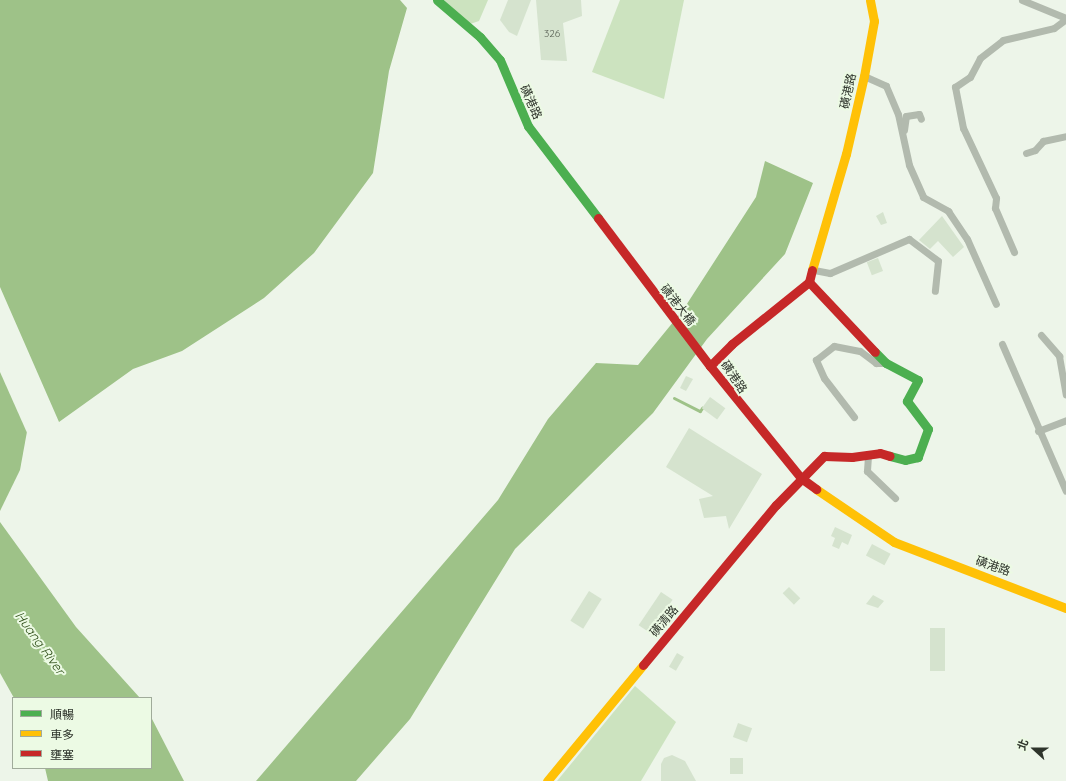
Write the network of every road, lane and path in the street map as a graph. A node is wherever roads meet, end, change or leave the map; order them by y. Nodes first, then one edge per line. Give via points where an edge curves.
1 (437, 0) edge
2 (870, 0) edge
3 (1022, 0) edge
4 (1066, 19) edge
5 (864, 76) junction
6 (921, 119) dead end
7 (903, 132) junction
8 (1066, 136) edge
9 (1026, 153) dead end
10 (1014, 252) dead end
11 (627, 259) joint
12 (814, 270) junction
13 (809, 282) junction
14 (935, 291) dead end
15 (996, 304) dead end
16 (1042, 335) dead end
17 (1002, 344) dead end
18 (886, 363) junction
19 (710, 366) junction
20 (1066, 394) edge
21 (854, 417) dead end
22 (1066, 420) edge
23 (1038, 431) junction
24 (868, 456) junction
25 (801, 478) junction
26 (1066, 491) edge
27 (895, 498) dead end
28 (1066, 608) edge
29 (547, 781) edge

1 - 11 street, 磺港路 via 480,37 500,60 528,126
2 - 5 street, 磺港路 via 874,21
3 - 4 street
4 - 10 street via 1054,28 1003,40 980,58 970,77 955,87 962,128 996,198 995,208
5 - 7 street via 886,86
5 - 12 street, 磺港路 via 846,154
6 - 7 street via 919,114 906,116
7 - 15 street via 909,165 923,196 948,211 967,239
8 - 9 street via 1043,141 1035,150
11 - 19 street, 磺港大橋
12 - 13 street, 磺港路
12 - 14 street via 830,273 909,239 938,262
13 - 18 street
13 - 19 street, 磺港路 via 732,344
16 - 20 street via 1059,356
17 - 23 street via 1011,359
18 - 21 street via 876,363 860,351 834,346 816,360 824,378
18 - 24 street, 磺清路 via 918,380 907,401 928,429 918,457 905,460 880,453
19 - 25 street, 磺港路
22 - 23 street
23 - 26 street
24 - 25 street, 磺清路 via 824,456
24 - 27 street via 867,471
25 - 28 street, 磺港路 via 894,542
25 - 29 street, 磺清路

